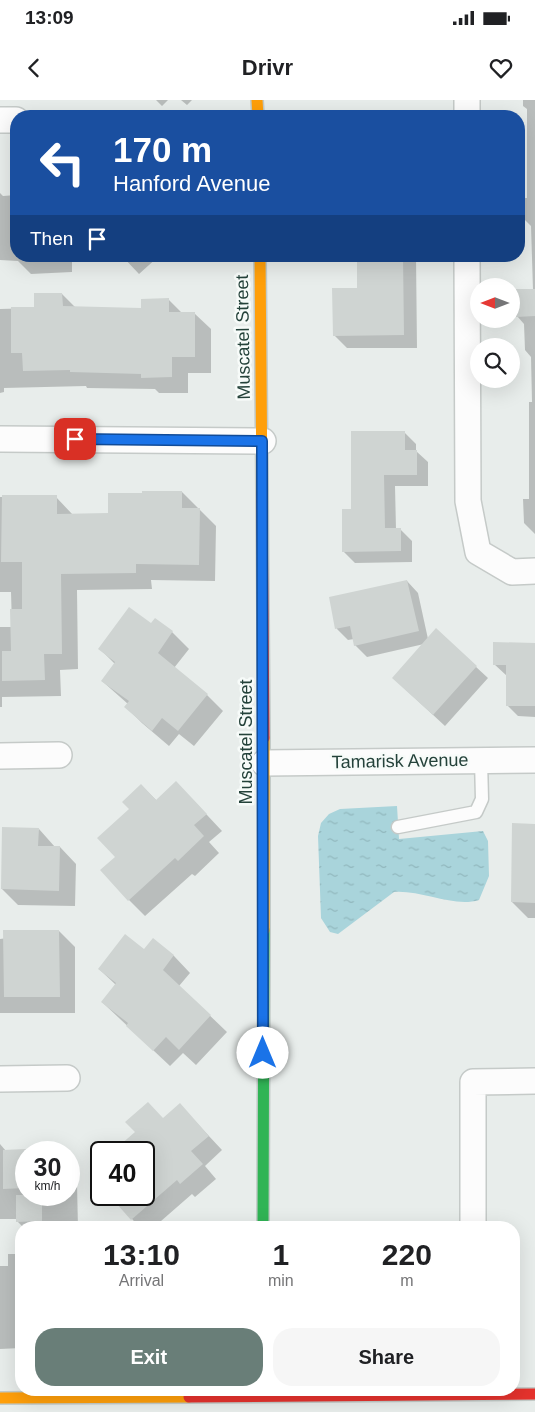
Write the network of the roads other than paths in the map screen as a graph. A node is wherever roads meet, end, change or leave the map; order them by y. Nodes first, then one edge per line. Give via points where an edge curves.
1 (260, 262) edge
2 (467, 262) edge
3 (0, 439) edge
4 (262, 441) junction
5 (535, 572) edge
6 (59, 755) dead end
7 (0, 756) edge
8 (482, 760) junction
9 (535, 760) edge
10 (264, 763) junction
11 (398, 827) dead end
12 (66, 1078) dead end
13 (0, 1079) edge
14 (535, 1080) edge
15 (263, 1221) edge
16 (473, 1221) edge
17 (535, 1394) edge
18 (520, 1395) edge
19 (105, 1396) edge
20 (262, 1396) edge
21 (367, 1396) edge
22 (510, 1396) edge
23 (0, 1398) edge
24 (472, 1399) edge
25 (262, 1412) edge

1 - 4 street, Muscatel Street
2 - 5 street via 468,501 478,552 512,572
3 - 4 street
4 - 10 street, Muscatel Street
6 - 7 street
8 - 9 street, Tamarisk Avenue
8 - 10 street, Tamarisk Avenue
8 - 11 lane via 482,799 476,812
10 - 15 street, Muscatel Street
12 - 13 street
14 - 16 street via 473,1082
17 - 18 street
19 - 23 street
20 - 25 street
21 - 24 street
22 - 24 street

